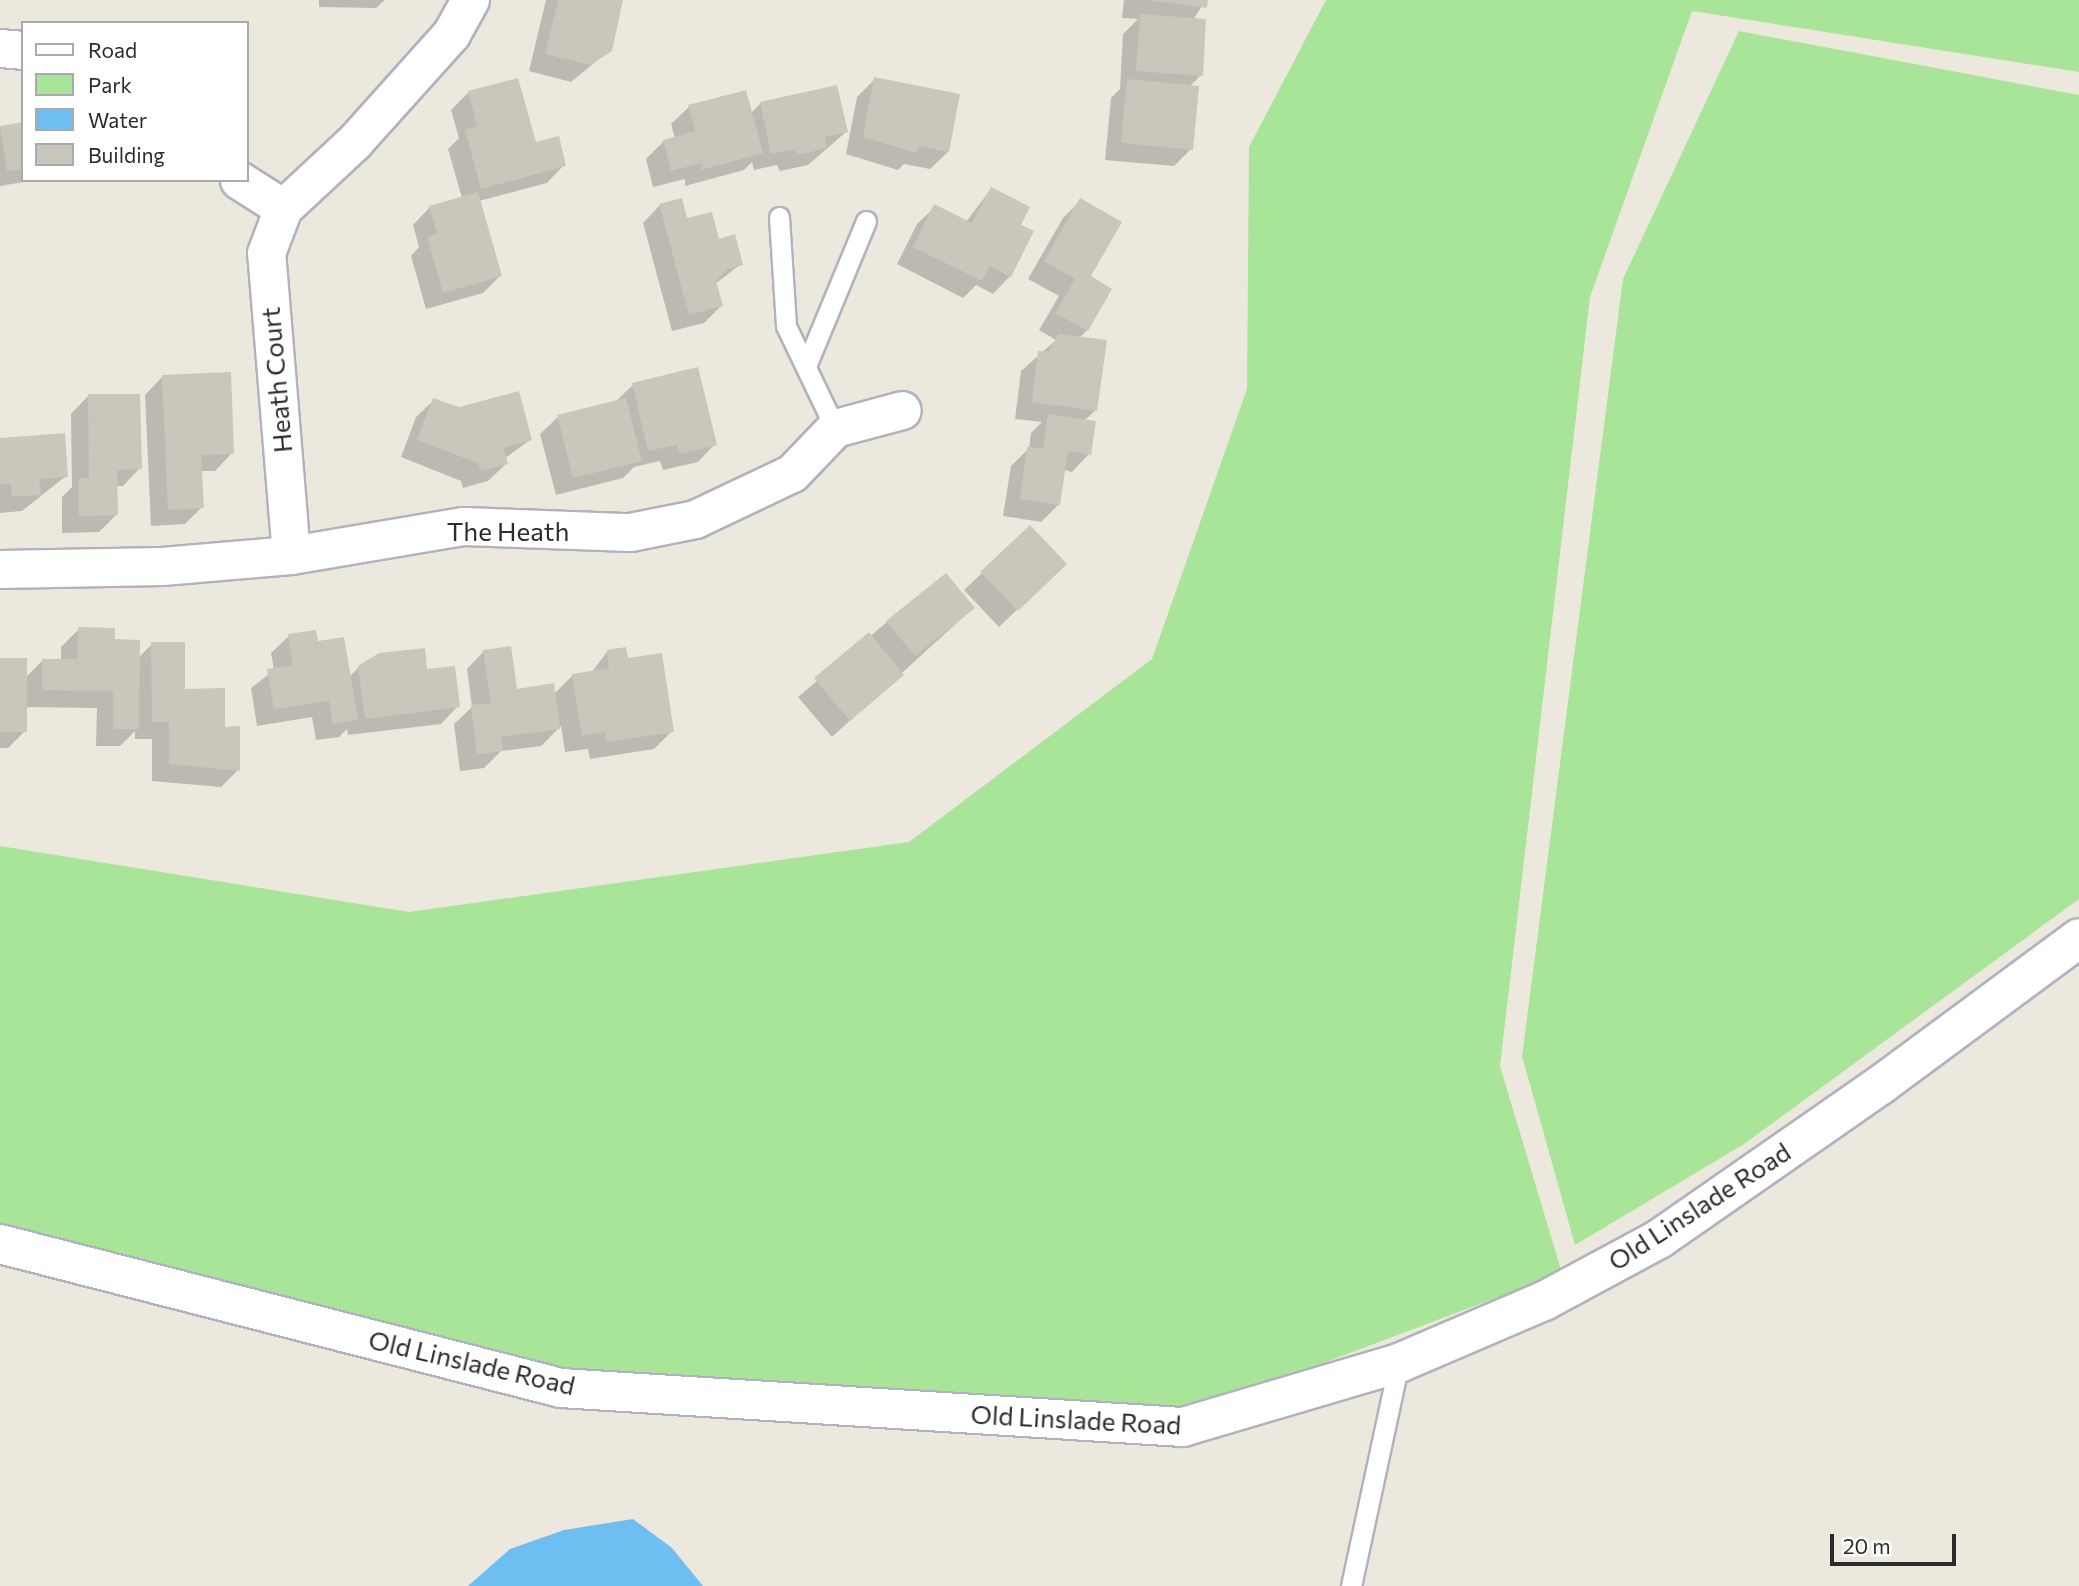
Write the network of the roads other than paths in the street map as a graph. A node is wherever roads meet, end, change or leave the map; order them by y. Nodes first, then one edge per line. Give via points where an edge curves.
1 (470, 0) edge
2 (0, 48) edge
3 (21, 50) edge
4 (242, 182) edge
5 (283, 208) junction
6 (779, 217) dead end
7 (866, 221) dead end
8 (806, 366) junction
9 (902, 410) dead end
10 (835, 428) junction
11 (291, 555) junction
12 (0, 569) edge
13 (2079, 938) edge
14 (0, 1244) edge
15 (1399, 1363) junction
16 (1351, 1586) edge

1 - 5 street, Heath Court via 451,34 354,142
2 - 3 street
4 - 5 street
5 - 11 street, Heath Court via 266,253
6 - 8 lane via 786,326
7 - 8 lane
8 - 10 lane
9 - 10 street
10 - 11 street, The Heath via 792,473 695,519 630,532 463,526
11 - 12 street, The Heath via 162,566
13 - 15 street, Old Linslade Road via 1882,1084 1659,1239 1544,1301
14 - 15 street, Old Linslade Road via 561,1388 1183,1427
15 - 16 lane

